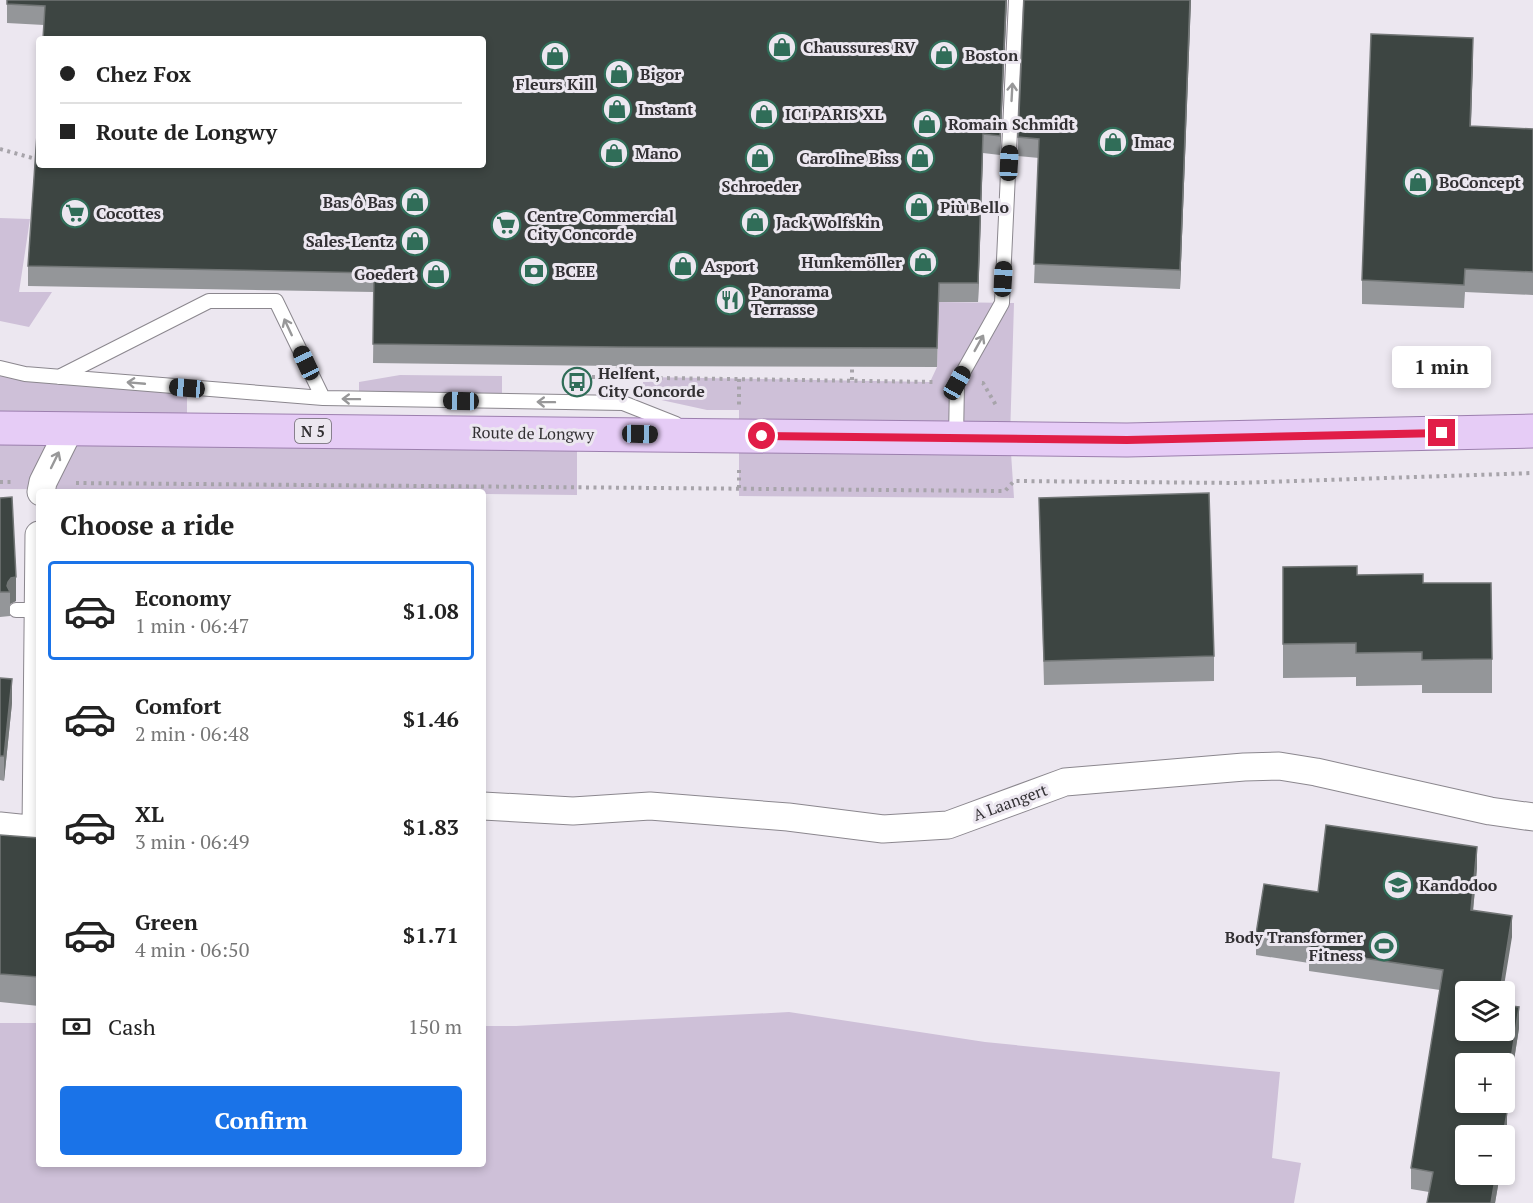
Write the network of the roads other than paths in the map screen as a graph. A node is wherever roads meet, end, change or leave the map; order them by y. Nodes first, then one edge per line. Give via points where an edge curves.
1 (1016, 0) edge
2 (0, 368) edge
3 (59, 377) junction
4 (323, 398) junction
5 (0, 428) edge
6 (70, 428) junction
7 (1533, 431) edge
8 (704, 435) junction
9 (956, 438) junction
10 (42, 487) edge
11 (36, 554) edge
12 (36, 790) edge
13 (486, 806) edge
14 (1533, 817) edge
15 (0, 826) edge
16 (36, 830) edge

9 -> 1 lane via 957,383 1002,303
2 - 3 lane
4 -> 3 lane
4 -> 3 lane via 276,301 209,301
8 -> 4 lane via 623,403
5 - 6 main road, Route de Longwy / N 5
6 - 8 main road, Route de Longwy / N 5
10 -> 6 street
7 - 9 main road, Route de Longwy / N 5 via 1127,440
8 - 9 main road, Route de Longwy / N 5
11 - 12 street via 27,610
13 - 14 street, A Laangert via 573,811 650,806 883,829 948,825 1065,782 1279,766
15 - 16 street

